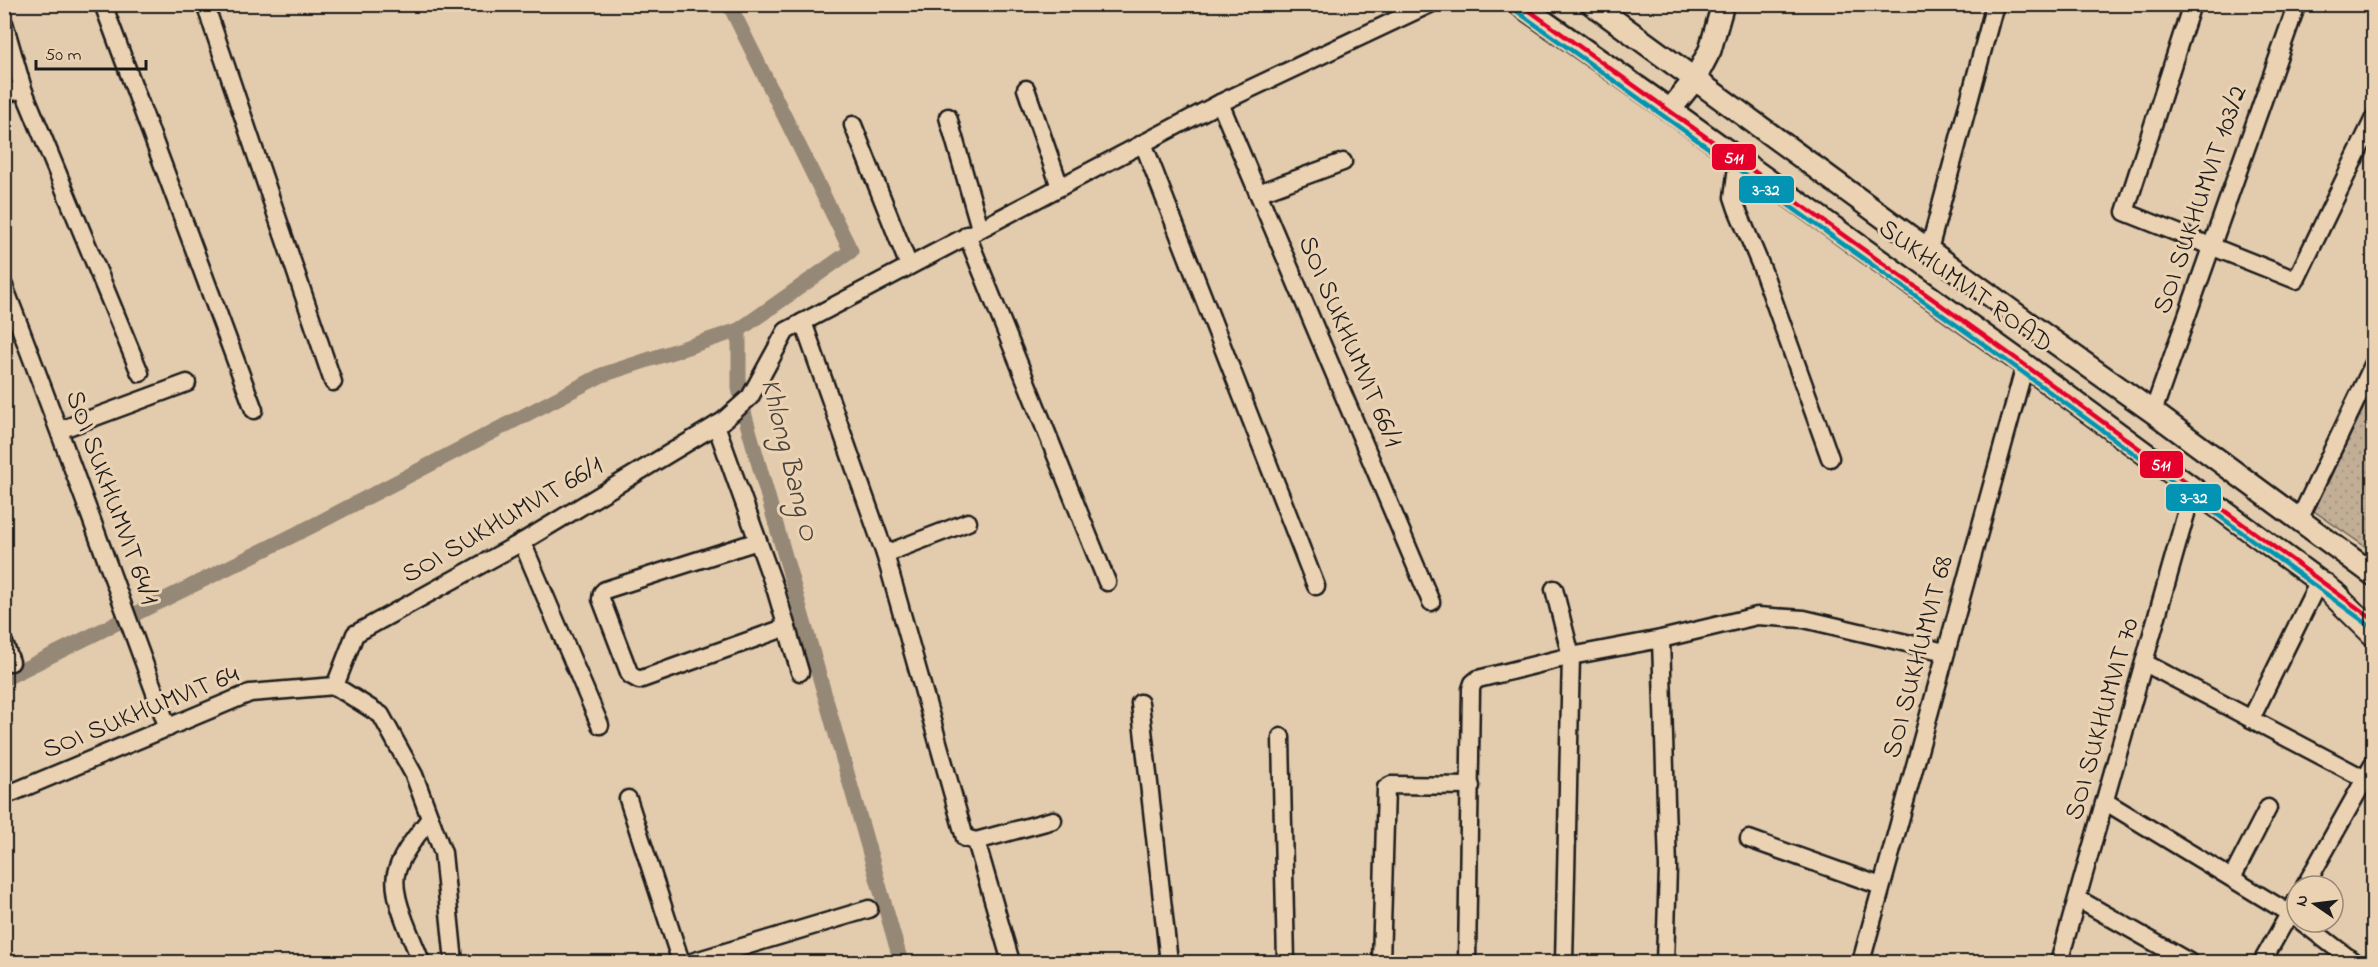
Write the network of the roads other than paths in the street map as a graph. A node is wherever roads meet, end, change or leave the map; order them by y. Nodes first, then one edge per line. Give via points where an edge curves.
1 (103, 4) edge
2 (205, 4) edge
3 (1430, 4) edge
4 (1519, 4) edge
5 (1592, 4) edge
6 (1723, 4) edge
7 (1995, 4) edge
8 (2192, 4) edge
9 (2297, 4) edge
10 (4, 23) edge
11 (1695, 79) junction
12 (23, 89) junction
13 (1026, 90) dead end
14 (4, 94) edge
15 (1220, 103) junction
16 (1670, 110) junction
17 (948, 117) dead end
18 (2373, 118) edge
19 (853, 125) dead end
20 (1143, 143) junction
21 (1738, 159) junction
22 (1343, 162) dead end
23 (1060, 187) junction
24 (1258, 193) junction
25 (974, 232) junction
26 (2212, 246) junction
27 (1929, 250) junction
28 (909, 266) junction
29 (4, 286) edge
30 (803, 322) junction
31 (2043, 334) junction
32 (2373, 363) edge
33 (2025, 365) junction
34 (140, 373) dead end
35 (333, 382) dead end
36 (187, 383) dead end
37 (254, 410) dead end
38 (2153, 412) junction
39 (719, 423) junction
40 (60, 430) junction
41 (1830, 458) dead end
42 (2193, 489) junction
43 (2299, 520) junction
44 (968, 522) dead end
45 (758, 541) junction
46 (522, 542) junction
47 (885, 554) junction
48 (2373, 575) edge
49 (2316, 579) junction
50 (1107, 582) dead end
51 (1316, 586) dead end
52 (1554, 589) dead end
53 (1431, 602) dead end
54 (2373, 620) edge
55 (787, 627) junction
56 (2373, 634) edge
57 (1661, 639) junction
58 (4, 643) edge
59 (1945, 652) junction
60 (1571, 656) junction
61 (11, 662) dead end
62 (2145, 663) junction
63 (800, 672) dead end
64 (335, 686) junction
65 (1140, 703) dead end
66 (2251, 719) junction
67 (600, 725) dead end
68 (168, 728) junction
69 (1281, 737) dead end
70 (2373, 763) edge
71 (2365, 779) junction
72 (1471, 786) junction
73 (4, 796) edge
74 (628, 799) dead end
75 (2106, 802) junction
76 (2268, 807) dead end
77 (430, 818) junction
78 (1053, 820) dead end
79 (1749, 839) dead end
80 (976, 841) junction
81 (2312, 874) edge
82 (2232, 878) junction
83 (1881, 886) junction
84 (2078, 899) junction
85 (2285, 907) edge
86 (869, 909) dead end
87 (2285, 930) edge
88 (2321, 934) edge
89 (421, 963) edge
90 (454, 963) edge
91 (681, 963) edge
92 (692, 963) edge
93 (1011, 963) edge
94 (1169, 963) edge
95 (1286, 963) edge
96 (1381, 963) edge
97 (1467, 963) edge
98 (1564, 963) edge
99 (1665, 963) edge
100 (1861, 963) edge
101 (2059, 963) edge
102 (2189, 963) edge
103 (2262, 963) edge
104 (2355, 963) edge

1 - 37 street
2 - 35 street
3 - 15 street, SOI SUKHUMVIT 66/1
4 - 16 main road, SUKHUMVIT ROAD
5 - 11 main road, SUKHUMVIT ROAD
6 - 11 main road via 1710,50
7 - 27 street
8 - 26 street via 2125,212
9 - 26 street, SOI SUKHUMVIT 103/2
10 - 12 street
11 - 16 main road
11 - 27 main road, SUKHUMVIT ROAD
12 - 14 street
12 - 34 street
13 - 23 street
15 - 20 street, SOI SUKHUMVIT 66/1
15 - 24 street, SOI SUKHUMVIT 66/1
16 - 21 main road, SUKHUMVIT ROAD
17 - 25 street
18 - 26 street via 2296,280
19 - 28 street
20 - 23 street, SOI SUKHUMVIT 66/1
20 - 51 street
21 - 33 main road, SUKHUMVIT ROAD
21 - 41 street via 1733,197
22 - 24 street
23 - 25 street, SOI SUKHUMVIT 66/1
24 - 53 street, SOI SUKHUMVIT 66/1
25 - 28 street, SOI SUKHUMVIT 66/1
25 - 50 street
26 - 38 street, SOI SUKHUMVIT 103/2
27 - 31 main road, SUKHUMVIT ROAD
28 - 30 street, SOI SUKHUMVIT 66/1
29 - 40 street, SOI SUKHUMVIT 64/1
30 - 39 street, SOI SUKHUMVIT 66/1 via 786,331 750,397
30 - 47 street
31 - 33 main road
31 - 38 main road, SUKHUMVIT ROAD
32 - 43 street
33 - 42 main road, SUKHUMVIT ROAD
33 - 59 street, SOI SUKHUMVIT 68
36 - 40 street
38 - 43 main road, SUKHUMVIT ROAD
39 - 45 street
39 - 46 street, SOI SUKHUMVIT 66/1
40 - 68 street, SOI SUKHUMVIT 64/1
42 - 49 main road, SUKHUMVIT ROAD
42 - 62 street, SOI SUKHUMVIT 70
43 - 48 main road, SUKHUMVIT ROAD
44 - 47 street
45 - 55 street
45 - 55 street via 605,590 601,598 630,675 639,680
46 - 64 street, SOI SUKHUMVIT 66/1 via 355,634
46 - 67 street
47 - 80 street via 965,838
49 - 54 main road, SUKHUMVIT ROAD
49 - 56 highway
49 - 66 street
52 - 60 street
55 - 63 street
57 - 59 street via 1757,616 1804,619
57 - 60 street
57 - 99 street via 1668,868
58 - 61 street
59 - 83 street, SOI SUKHUMVIT 68
60 - 72 street via 1473,683
60 - 98 street
62 - 66 street
62 - 75 street, SOI SUKHUMVIT 70
64 - 68 street, SOI SUKHUMVIT 64 via 250,693
64 - 77 street via 381,715 414,775
65 - 94 street
66 - 71 street
68 - 73 street, SOI SUKHUMVIT 64
69 - 95 street
70 - 71 street
71 - 81 street
72 - 96 street via 1391,784 1386,788
72 - 97 street
74 - 91 street
75 - 82 street
75 - 84 street, SOI SUKHUMVIT 70
76 - 82 street
77 - 89 street via 404,855 396,872 395,887
77 - 90 street via 443,853
78 - 80 street
79 - 83 street
80 - 93 street
82 - 85 street
83 - 100 street, SOI SUKHUMVIT 68
84 - 101 street, SOI SUKHUMVIT 70
84 - 102 street
86 - 92 street
87 - 103 street
88 - 104 street

